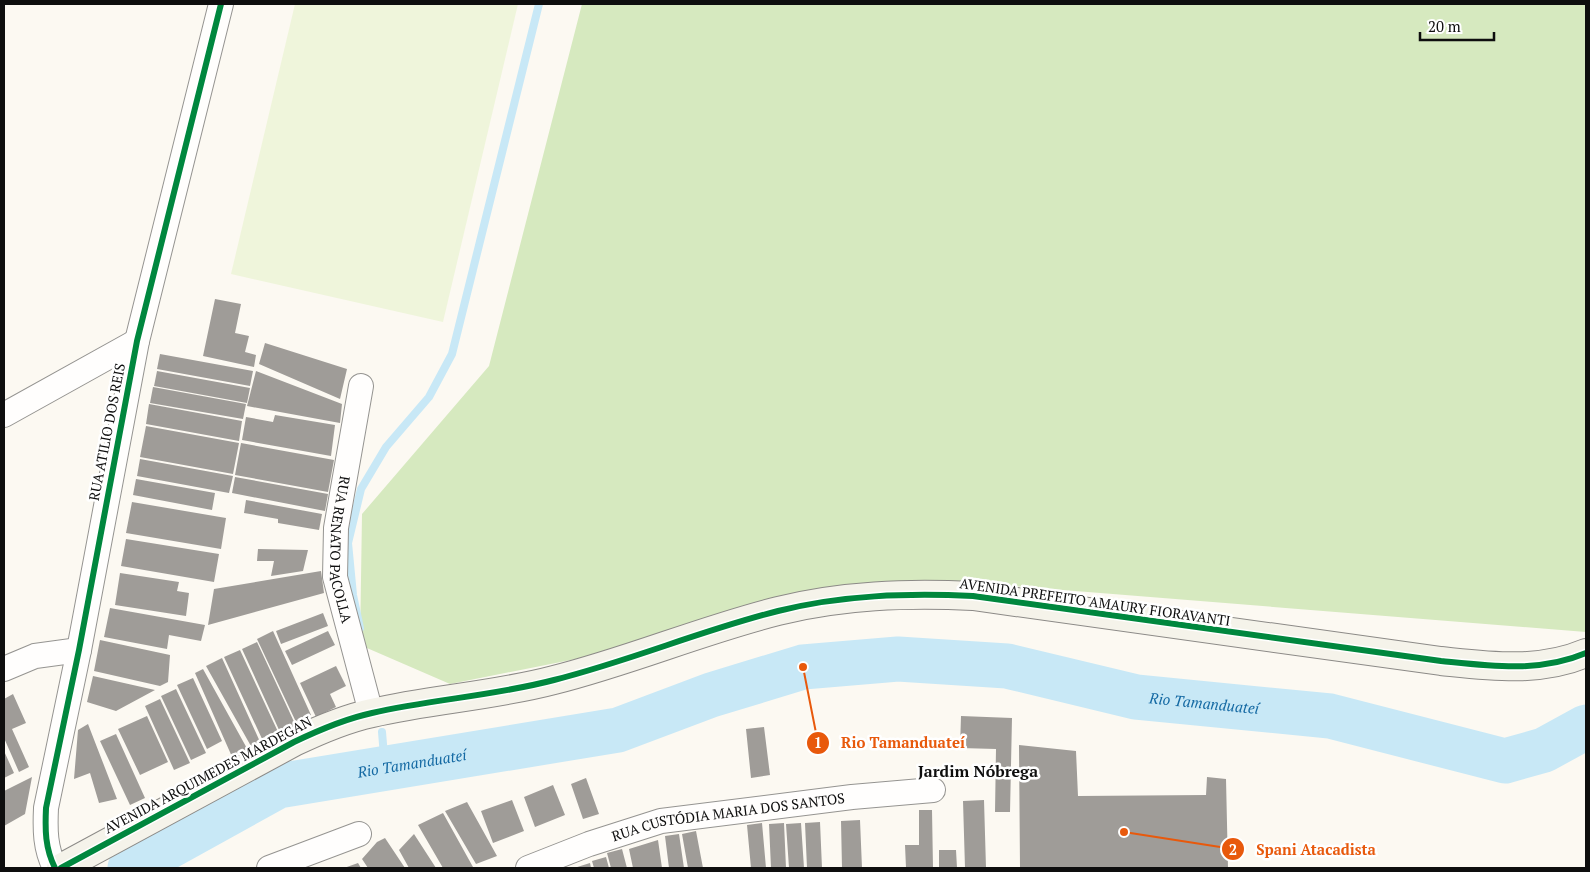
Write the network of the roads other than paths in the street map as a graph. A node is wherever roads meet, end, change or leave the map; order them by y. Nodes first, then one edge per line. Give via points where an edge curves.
1 (221, 4) edge
2 (137, 341) junction
3 (361, 386) dead end
4 (4, 414) edge
5 (79, 650) junction
6 (1586, 653) edge
7 (4, 669) edge
8 (370, 713) junction
9 (933, 790) dead end
10 (359, 834) dead end
11 (55, 868) edge
12 (61, 868) edge
13 (269, 868) edge
14 (528, 868) edge

1 - 2 street, RUA ATILIO DOS REIS
2 - 4 street
2 - 5 street, RUA ATILIO DOS REIS
3 - 8 street, RUA RENATO PACOLLA via 333,562
5 - 7 street via 35,656
5 - 11 street, RUA ATILIO DOS REIS via 46,808 47,852
6 - 8 street, AVENIDA PREFEITO AMAURY FIORAVANTI via 1538,666 1505,667 1431,660 973,596 913,594 837,599 779,611 552,681
8 - 12 street, AVENIDA ARQUIMEDES MARDEGAN via 294,742
9 - 14 street, RUA CUSTÓDIA MARIA DOS SANTOS via 662,821
10 - 13 street

